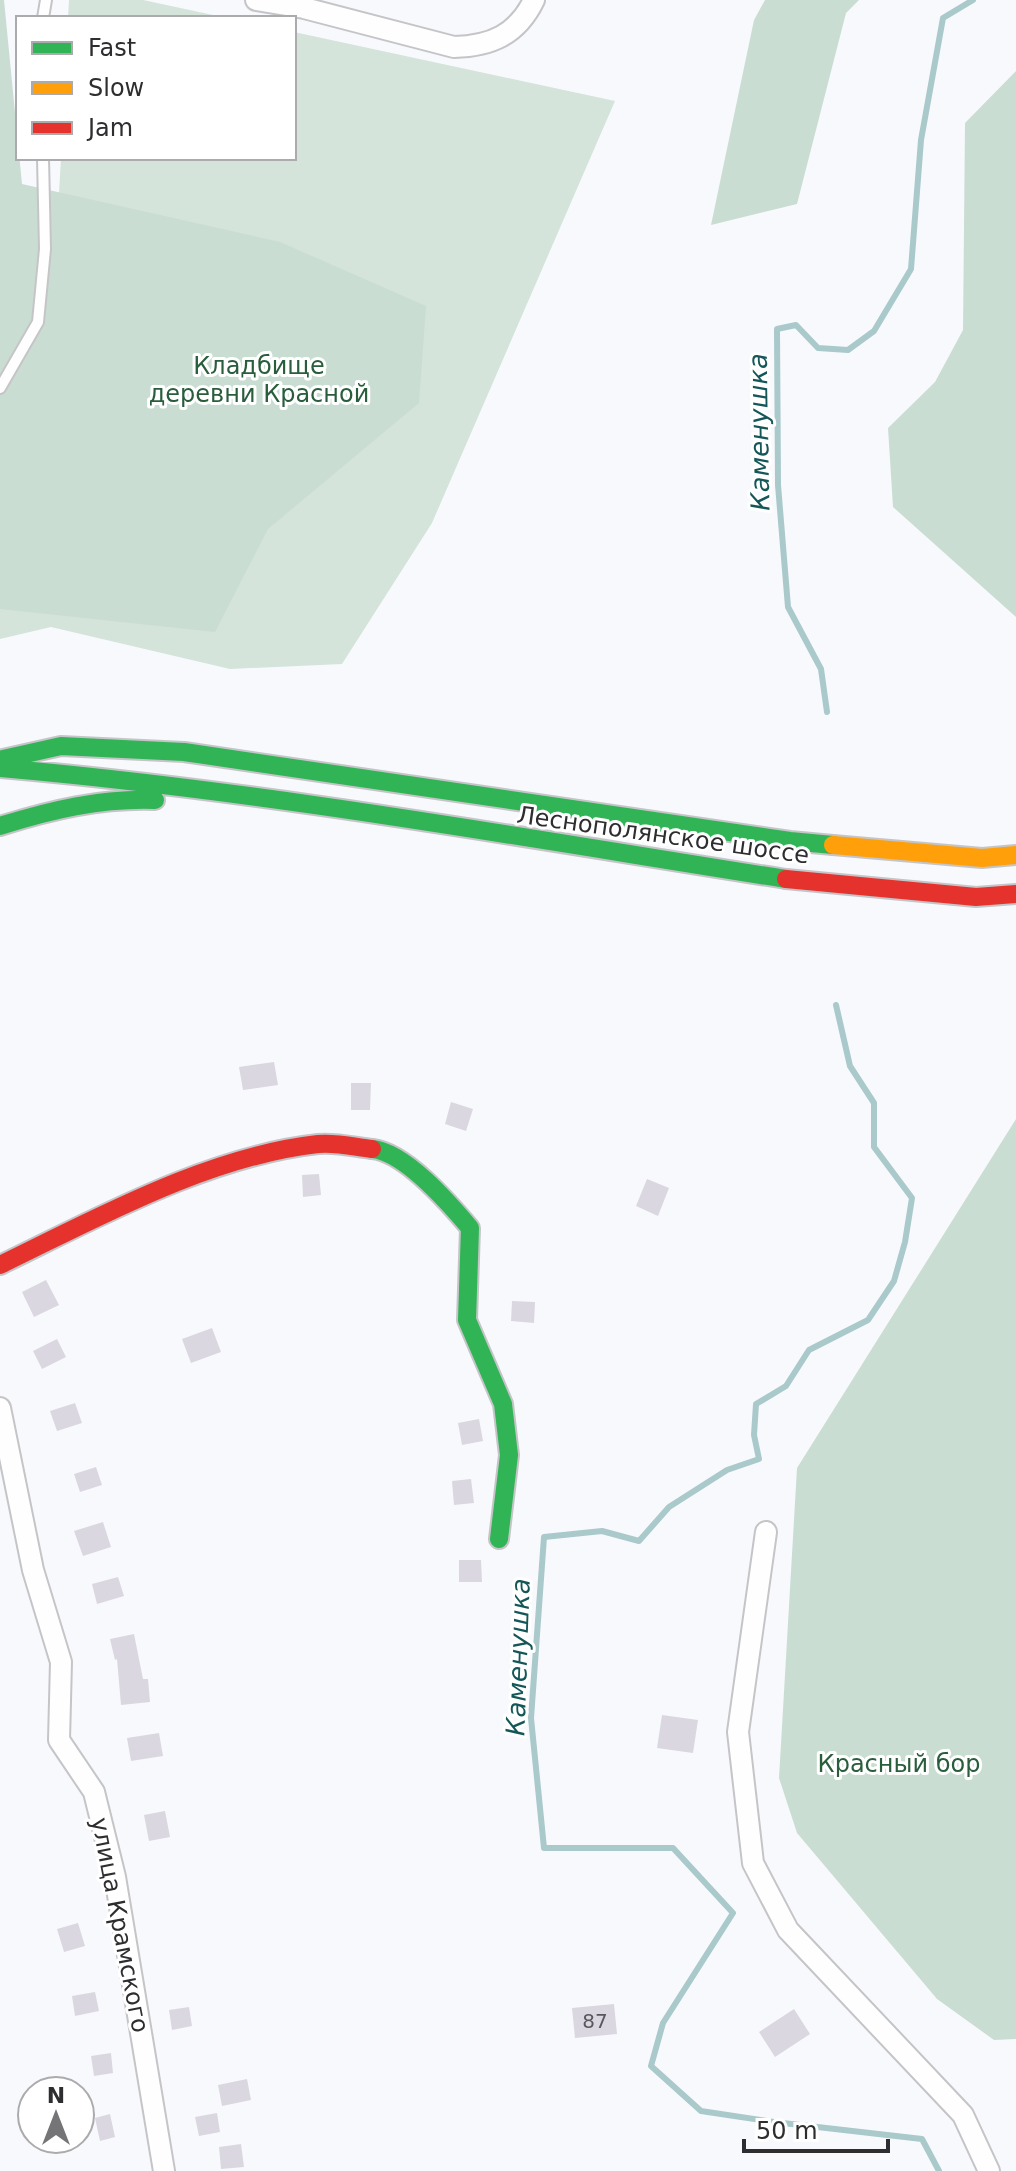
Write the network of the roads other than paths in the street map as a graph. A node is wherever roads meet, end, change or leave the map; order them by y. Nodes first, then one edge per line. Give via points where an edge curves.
1 (256, 0) edge
2 (534, 0) edge
3 (43, 160) edge
4 (0, 388) edge
5 (0, 746) edge
6 (61, 746) junction
7 (0, 759) edge
8 (0, 768) edge
9 (305, 804) junction
10 (0, 826) edge
11 (1016, 855) edge
12 (1016, 894) edge
13 (0, 1265) edge
14 (0, 1408) edge
15 (766, 1532) dead end
16 (499, 1539) dead end
17 (164, 2171) edge
18 (989, 2171) edge

1 - 2 street via 454,47 491,42 516,28
3 - 4 lane via 45,249 38,322
5 - 6 main road
6 - 7 main road
6 - 11 main road, Леснополянское шоссе via 184,752 790,841 982,858
8 - 9 main road
9 - 10 main road via 87,801
9 - 12 main road, Леснополянское шоссе via 789,879 976,897
13 - 16 main road via 142,1197 243,1159 320,1143 384,1150 440,1192 470,1228 467,1320 503,1404 509,1455
14 - 17 street, улица Крамского via 33,1570 61,1662 59,1740 94,1792 115,1877
15 - 18 street via 738,1732 753,1863 788,1930 963,2115

